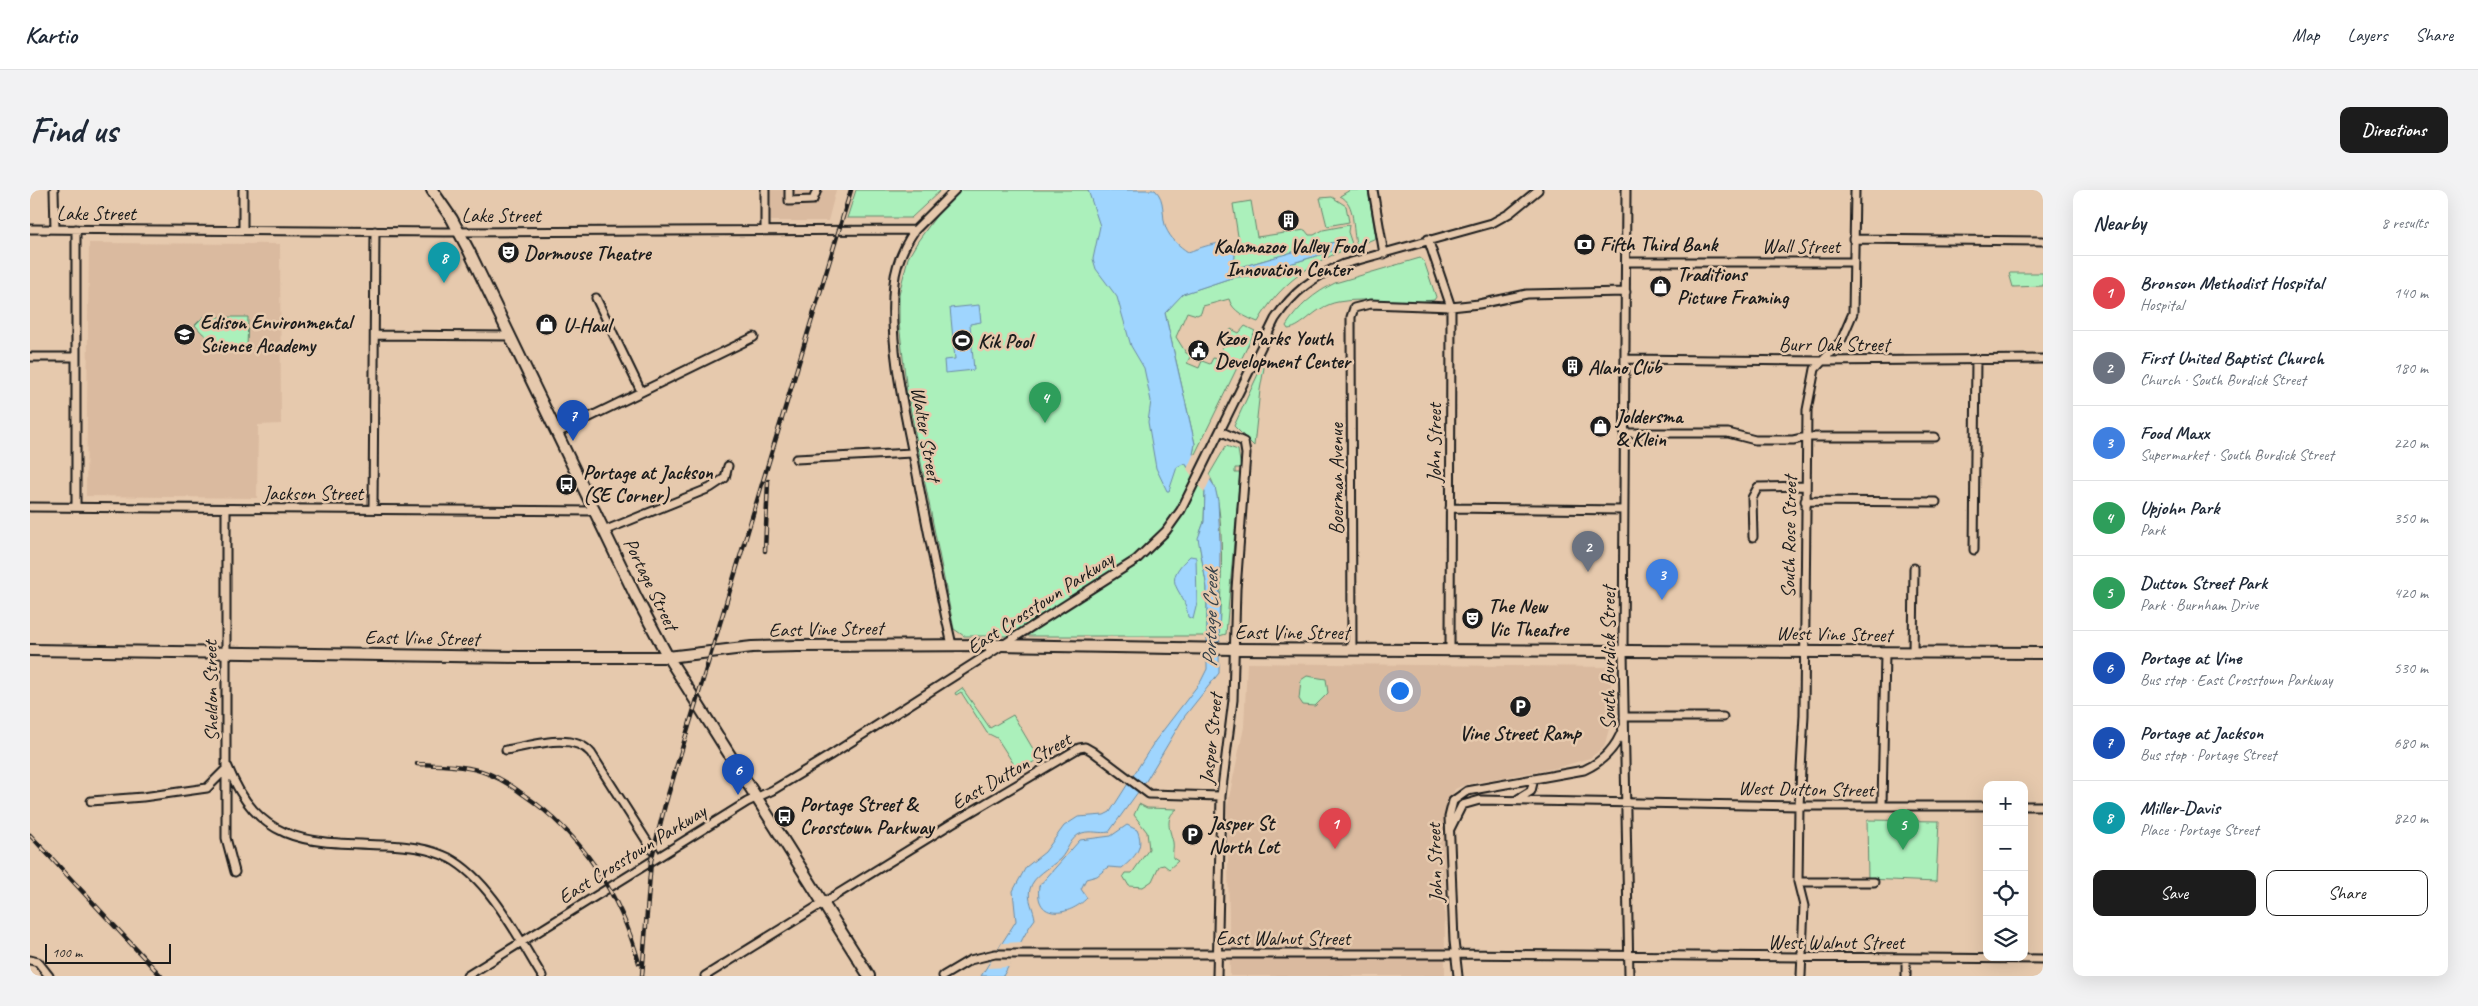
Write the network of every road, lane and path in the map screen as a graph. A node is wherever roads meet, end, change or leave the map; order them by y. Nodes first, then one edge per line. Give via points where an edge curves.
1 (54, 190) edge
2 (243, 190) edge
3 (432, 190) edge
4 (765, 190) edge
5 (789, 190) edge
6 (817, 190) edge
7 (955, 190) edge
8 (1373, 190) edge
9 (1538, 190) edge
10 (1626, 190) edge
11 (1855, 190) edge
12 (30, 229) edge
13 (55, 229) junction
14 (76, 229) junction
15 (243, 230) junction
16 (765, 230) junction
17 (915, 230) junction
18 (375, 231) junction
19 (459, 232) junction
20 (1428, 239) junction
21 (1853, 239) junction
22 (2043, 241) edge
23 (1384, 254) junction
24 (1626, 262) junction
25 (1853, 262) junction
26 (1626, 292) junction
27 (596, 298) dead end
28 (1451, 307) junction
29 (375, 335) junction
30 (511, 336) junction
31 (754, 337) dead end
32 (30, 357) edge
33 (76, 357) junction
34 (1624, 359) junction
35 (1976, 359) junction
36 (2043, 359) edge
37 (1820, 361) junction
38 (641, 391) junction
39 (1220, 431) junction
40 (558, 433) junction
41 (1624, 433) junction
42 (1807, 437) junction
43 (1935, 437) dead end
44 (912, 452) junction
45 (796, 458) dead end
46 (728, 466) dead end
47 (1806, 486) junction
48 (1805, 501) junction
49 (1936, 502) dead end
50 (30, 506) edge
51 (76, 507) junction
52 (1450, 508) junction
53 (226, 509) junction
54 (373, 509) junction
55 (1624, 510) junction
56 (596, 511) junction
57 (606, 530) junction
58 (1753, 537) dead end
59 (1974, 550) dead end
60 (1914, 568) dead end
61 (1000, 645) junction
62 (952, 646) junction
63 (1234, 649) junction
64 (30, 650) edge
65 (1352, 650) junction
66 (1450, 650) junction
67 (1804, 650) junction
68 (1623, 651) junction
69 (226, 653) junction
70 (1885, 653) junction
71 (1913, 653) junction
72 (2043, 653) edge
73 (668, 657) junction
74 (1723, 717) dead end
75 (1624, 720) junction
76 (506, 750) dead end
77 (228, 767) junction
78 (1534, 779) junction
79 (756, 796) junction
80 (1221, 796) junction
81 (1513, 800) junction
82 (91, 801) dead end
83 (1625, 801) junction
84 (1798, 806) junction
85 (1882, 806) junction
86 (1983, 806) edge
87 (2028, 806) edge
88 (2043, 806) edge
89 (1450, 829) junction
90 (657, 857) junction
91 (235, 872) dead end
92 (1798, 882) junction
93 (1874, 882) dead end
94 (824, 902) junction
95 (521, 943) junction
96 (1456, 954) junction
97 (1216, 955) junction
98 (1628, 957) junction
99 (1803, 958) junction
100 (1906, 958) junction
101 (2043, 959) edge
102 (30, 960) edge
103 (49, 976) edge
104 (467, 976) edge
105 (542, 976) edge
106 (705, 976) edge
107 (869, 976) edge
108 (943, 976) edge
109 (1217, 976) edge
110 (1458, 976) edge
111 (1629, 976) edge
112 (1801, 976) edge
113 (1906, 976) edge

1 - 13 street
2 - 15 street
3 - 19 street, Portage Street
4 - 16 street
5 - 6 street via 789,201 807,201 813,200
7 - 17 street
8 - 23 street
9 - 20 street, East Crosstown Parkway via 1510,214 1492,223
10 - 24 street, South Burdick Street
11 - 21 street
12 - 13 street, Lake Street
13 - 14 street, Lake Street
14 - 15 street, Lake Street
14 - 33 street
15 - 18 street, Lake Street
16 - 17 street, Lake Street
16 - 19 street, Lake Street
17 - 44 street, Walter Street via 899,260 893,296 899,376
18 - 19 street, Lake Street
18 - 29 street
19 - 30 street, Portage Street
20 - 23 street, East Crosstown Parkway
20 - 28 street, John Street
21 - 22 street, Wall Street
21 - 25 street, Wall Street
23 - 39 street, East Crosstown Parkway via 1324,272 1307,283 1284,306
24 - 25 street, Wall Street
24 - 26 street, South Burdick Street
25 - 37 street, South Rose Street via 1851,322 1836,346
26 - 28 street via 1527,294
26 - 34 street, South Burdick Street
27 - 38 street
28 - 52 street, John Street
28 - 65 street, Boerman Avenue via 1370,304 1354,308 1351,317
29 - 30 street
29 - 54 street
30 - 40 street, Portage Street
31 - 38 street
32 - 33 street
33 - 51 street
34 - 37 street, Burr Oak Street
34 - 41 street, South Burdick Street
35 - 36 street, Burr Oak Street
35 - 37 street, Burr Oak Street
35 - 59 street
37 - 42 street, South Rose Street via 1811,382 1806,410
38 - 40 street
39 - 61 street, East Crosstown Parkway via 1174,521 1136,560
39 - 63 street, Jasper Street via 1239,439 1246,448
40 - 56 street, Portage Street
41 - 42 street via 1728,433 1755,440
41 - 55 street, South Burdick Street
42 - 43 street
42 - 47 street, South Rose Street
44 - 45 street
44 - 62 street, Walter Street
46 - 57 street via 725,478 710,488
47 - 48 street, South Rose Street
47 - 58 street via 1758,487 1752,498
48 - 49 street
48 - 67 street, South Rose Street
50 - 51 street, Jackson Street
51 - 53 street, Jackson Street
52 - 55 street
52 - 66 street, John Street
53 - 54 street, Jackson Street
53 - 69 street, Sheldon Street
54 - 56 street, Jackson Street
55 - 68 street, South Burdick Street
56 - 57 street, Portage Street
57 - 73 street, Portage Street
60 - 71 street
61 - 62 street, East Vine Street
61 - 63 street, East Vine Street
61 - 79 street, East Crosstown Parkway via 976,664 829,756 773,790
62 - 73 street, East Vine Street via 752,647
63 - 65 street, East Vine Street
63 - 80 street, Jasper Street via 1232,700
64 - 69 street, East Vine Street
65 - 66 street, East Vine Street
66 - 68 street, East Vine Street
67 - 68 street, West Vine Street
67 - 70 street, West Vine Street
67 - 84 street, South Rose Street
68 - 75 street, South Burdick Street
69 - 73 street, East Vine Street
69 - 77 street, Sheldon Street
70 - 71 street, West Vine Street
70 - 85 street
71 - 72 street, West Vine Street
73 - 79 street, Portage Street
74 - 75 street
75 - 78 street, John Street via 1616,744 1594,765 1584,770
75 - 83 street, South Burdick Street
76 - 90 street via 566,742 582,744
77 - 82 street via 207,788
77 - 91 street, Sheldon Street via 226,838
77 - 95 street via 243,799 251,808 272,826 291,836 320,843 415,847 449,858 468,870 488,892
78 - 81 street via 1528,794
78 - 89 street, John Street via 1459,794 1450,807
79 - 90 street, East Crosstown Parkway
79 - 94 street, Portage Street
80 - 94 street, East Dutton Street via 1149,794 1092,752 1079,748
80 - 97 street, Jasper Street
81 - 83 street
81 - 89 street via 1467,802 1458,810
83 - 84 street, West Dutton Street
83 - 98 street, South Burdick Street
84 - 85 street, West Dutton Street
84 - 92 street, South Rose Street
85 - 86 street, West Dutton Street
87 - 88 street
89 - 96 street, John Street
90 - 95 street, East Crosstown Parkway
92 - 93 street
92 - 99 street, South Rose Street via 1804,906
94 - 106 street
94 - 107 street, Portage Street
95 - 104 street, East Crosstown Parkway
95 - 105 street
96 - 97 street, East Walnut Street
96 - 98 street, East Walnut Street
96 - 110 street, John Street
97 - 108 street, East Walnut Street via 995,954 970,960
97 - 109 street, Jasper Street
98 - 99 street, West Walnut Street
98 - 111 street, South Burdick Street
99 - 100 street, West Walnut Street
99 - 112 street, South Rose Street
100 - 101 street, West Walnut Street
100 - 113 street
102 - 103 street via 38,962

